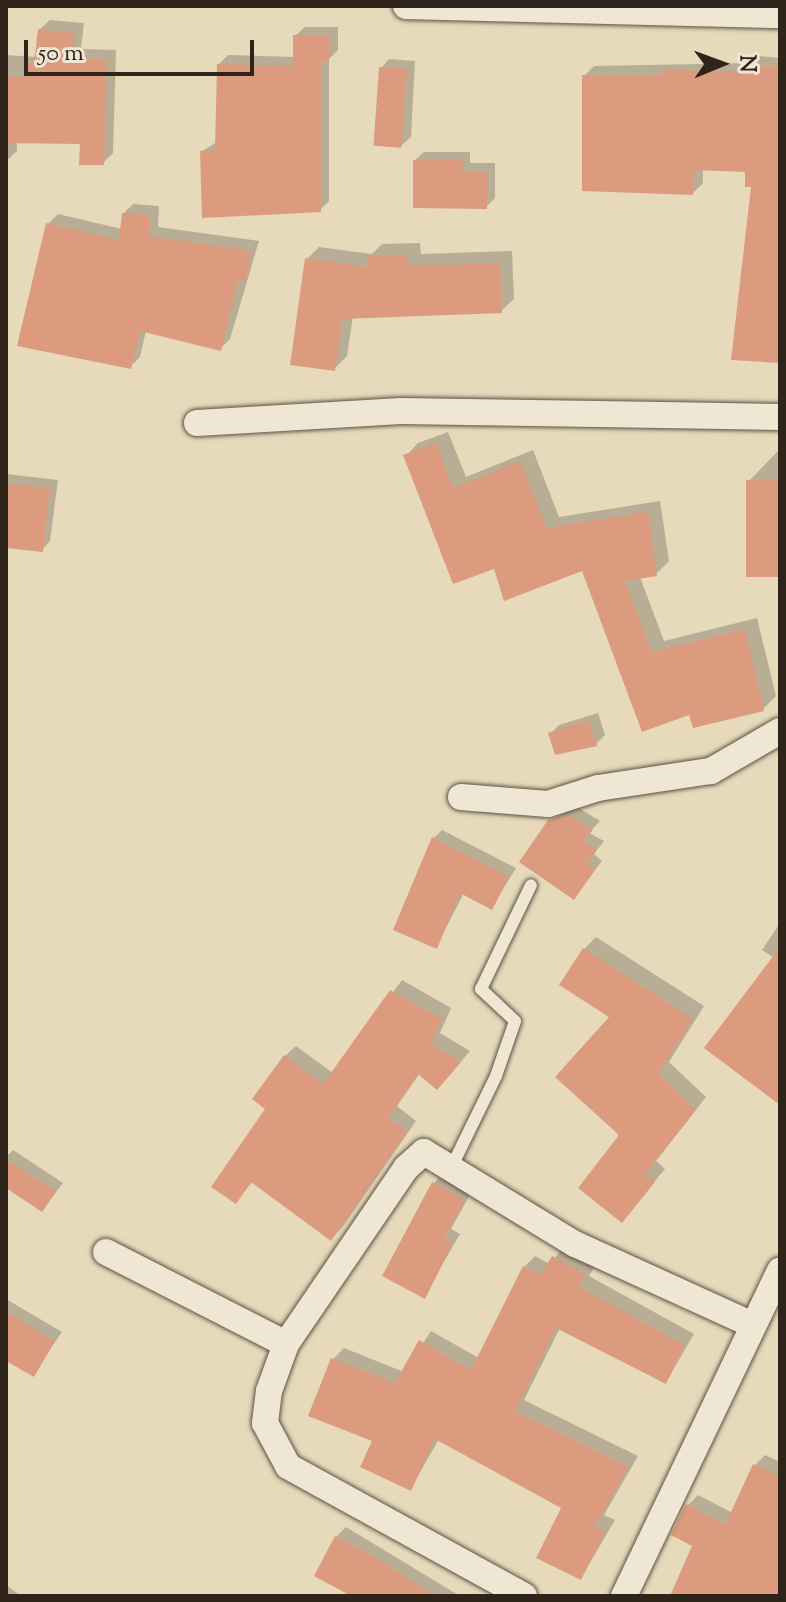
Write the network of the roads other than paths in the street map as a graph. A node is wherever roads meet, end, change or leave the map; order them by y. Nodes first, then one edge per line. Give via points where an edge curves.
1 (406, 6) edge
2 (780, 15) edge
3 (780, 417) edge
4 (197, 423) dead end
5 (780, 731) edge
6 (461, 797) dead end
7 (531, 885) dead end
8 (452, 1166) junction
9 (106, 1252) dead end
10 (780, 1271) edge
11 (753, 1325) junction
12 (286, 1344) junction
13 (524, 1596) edge
14 (624, 1596) edge

1 - 2 street
3 - 4 street via 401,411
5 - 6 street via 711,771 598,788 548,804
7 - 8 lane via 481,989 515,1021 496,1076
8 - 11 street via 575,1244
8 - 12 street via 424,1152 406,1168
9 - 12 street
10 - 11 street
11 - 14 street
12 - 13 street via 269,1391 265,1423 288,1466

